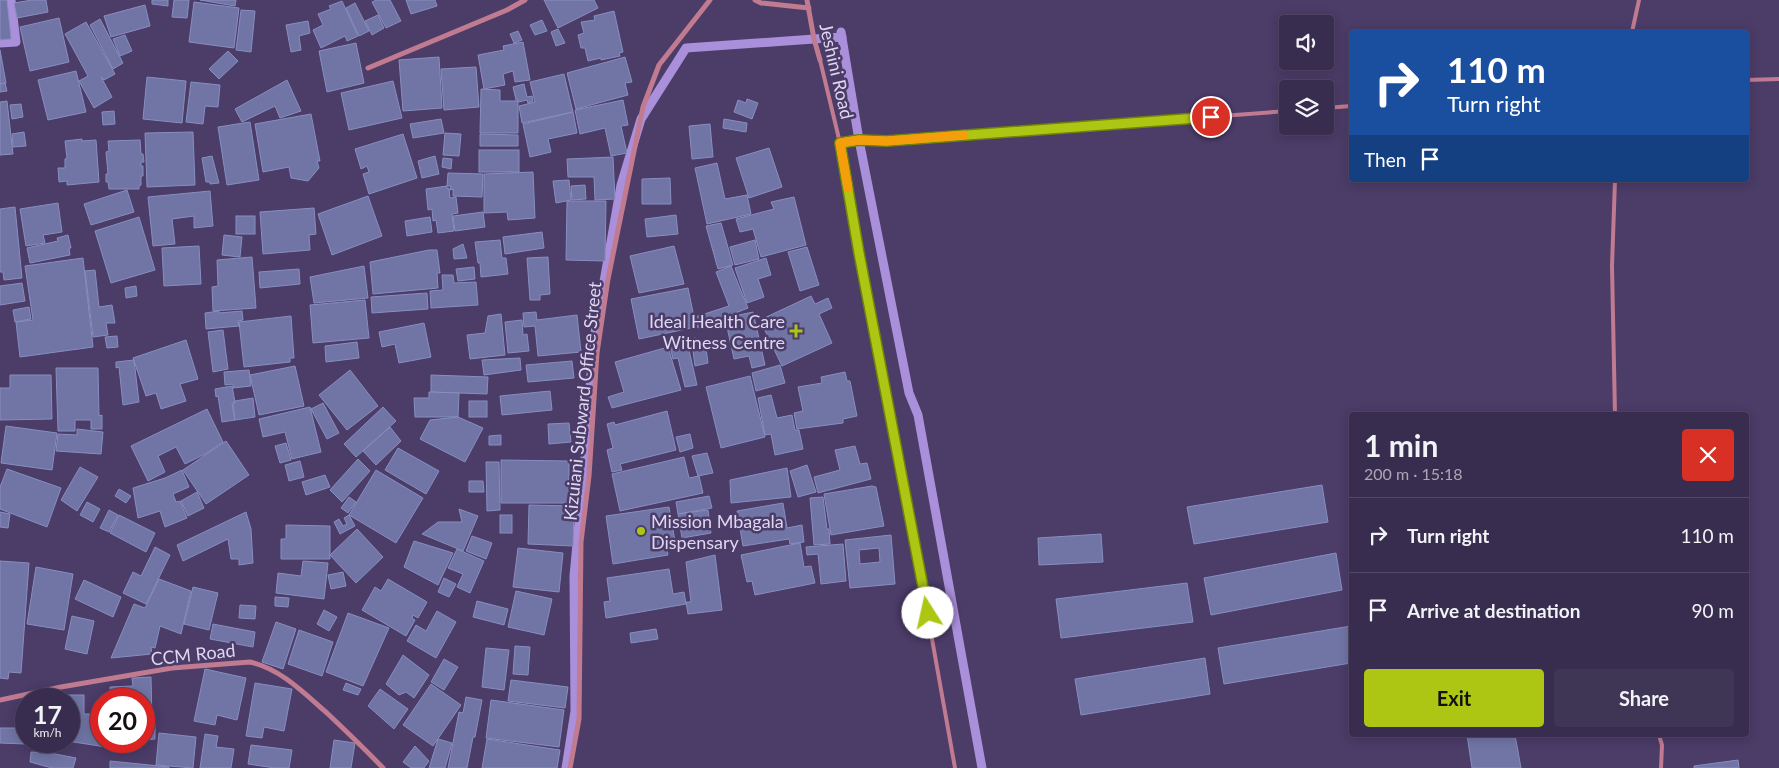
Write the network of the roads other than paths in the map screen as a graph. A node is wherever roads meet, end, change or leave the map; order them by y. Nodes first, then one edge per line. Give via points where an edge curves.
1 (525, 0) edge
2 (710, 0) edge
3 (755, 0) edge
4 (807, 0) edge
5 (1640, 0) edge
6 (809, 8) junction
7 (1632, 30) edge
8 (820, 60) joint
9 (368, 68) dead end
10 (1779, 78) edge
11 (1749, 80) edge
12 (1349, 106) edge
13 (1334, 107) edge
14 (1279, 112) edge
15 (840, 143) junction
16 (1615, 182) edge
17 (1615, 412) edge
18 (0, 700) edge
19 (1660, 737) edge
20 (383, 768) edge
21 (570, 768) edge
22 (955, 768) edge
23 (1661, 768) edge

1 - 9 street
2 - 21 street, Kizuiani Subward Office Street via 659,65 643,107 608,279 597,353 581,542 579,719
3 - 6 street
4 - 6 street, Jeshini Road
5 - 7 lane
6 - 8 street, Jeshini Road
8 - 15 lane, Jeshini Road
10 - 11 lane
12 - 13 lane
14 - 15 lane
15 - 22 lane, Jeshini Road
16 - 17 lane via 1612,266
18 - 20 street, CCM Road via 172,668 257,663 291,681
19 - 23 lane

